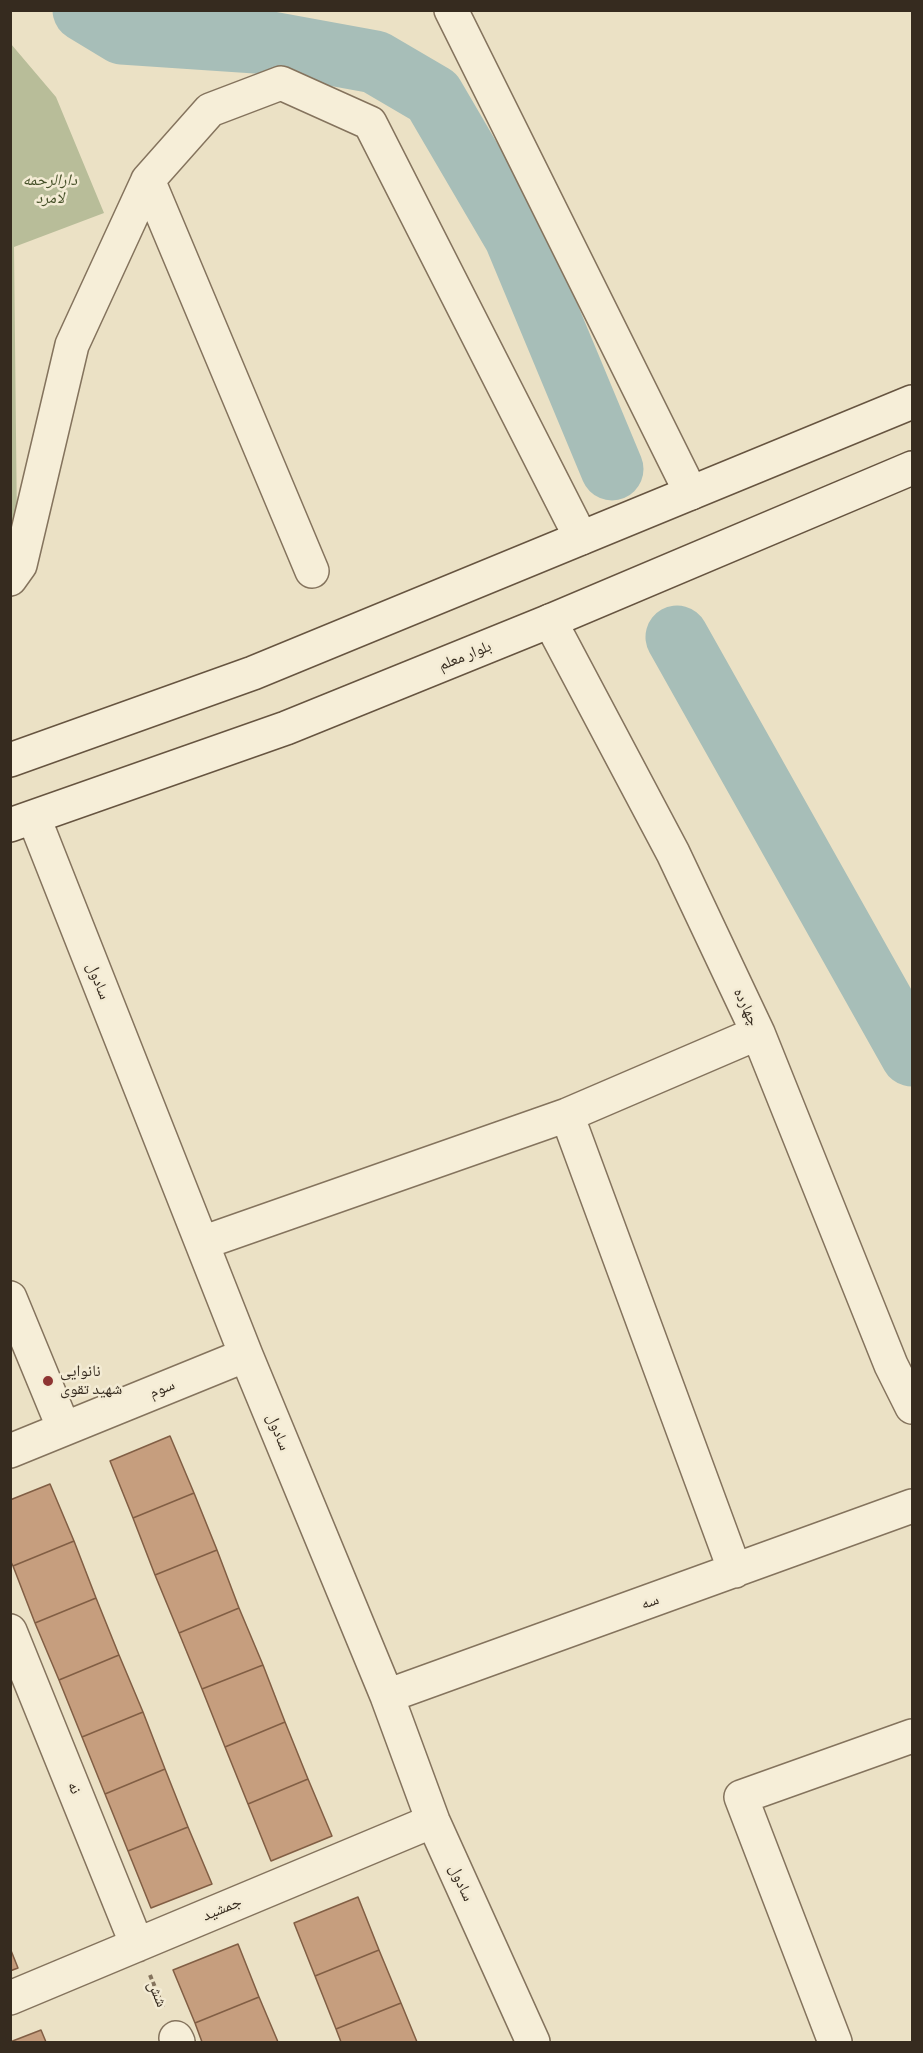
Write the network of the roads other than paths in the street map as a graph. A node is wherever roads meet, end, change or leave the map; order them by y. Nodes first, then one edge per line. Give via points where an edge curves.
1 (451, 10) edge
2 (148, 180) junction
3 (912, 402) edge
4 (912, 468) edge
5 (691, 492) junction
6 (581, 538) junction
7 (312, 571) dead end
8 (10, 579) edge
9 (550, 621) junction
10 (10, 760) edge
11 (22, 822) edge
12 (758, 1033) junction
13 (567, 1115) junction
14 (202, 1243) junction
15 (10, 1298) edge
16 (246, 1355) junction
17 (912, 1407) edge
18 (64, 1429) junction
19 (10, 1451) edge
20 (912, 1506) edge
21 (735, 1571) junction
22 (10, 1630) edge
23 (387, 1696) junction
24 (912, 1736) edge
25 (434, 1821) junction
26 (137, 1945) junction
27 (10, 1998) edge
28 (533, 2043) edge
29 (835, 2043) edge

1 - 5 street
2 - 6 street via 210,110 281,83 370,123
2 - 7 street
2 - 8 street via 72,345 20,564
3 - 5 street
4 - 9 street, بلوار معلم
5 - 6 street
6 - 10 street via 253,673
9 - 11 street, بلوار معلم via 286,728
9 - 12 street, چهارده via 673,854
11 - 14 street, سادول
12 - 13 street
12 - 17 street, چهارده via 891,1365
13 - 14 street
13 - 21 street
14 - 16 street, سادول
15 - 18 street
16 - 18 street, سوم
16 - 23 street, سادول
18 - 19 street, سوم
20 - 21 street, سه
21 - 23 street, سه
22 - 26 street, نه
23 - 25 street, سادول
24 - 29 street via 741,1797
25 - 26 street, جمشید
25 - 28 street, سادول
26 - 27 street, جمشید

